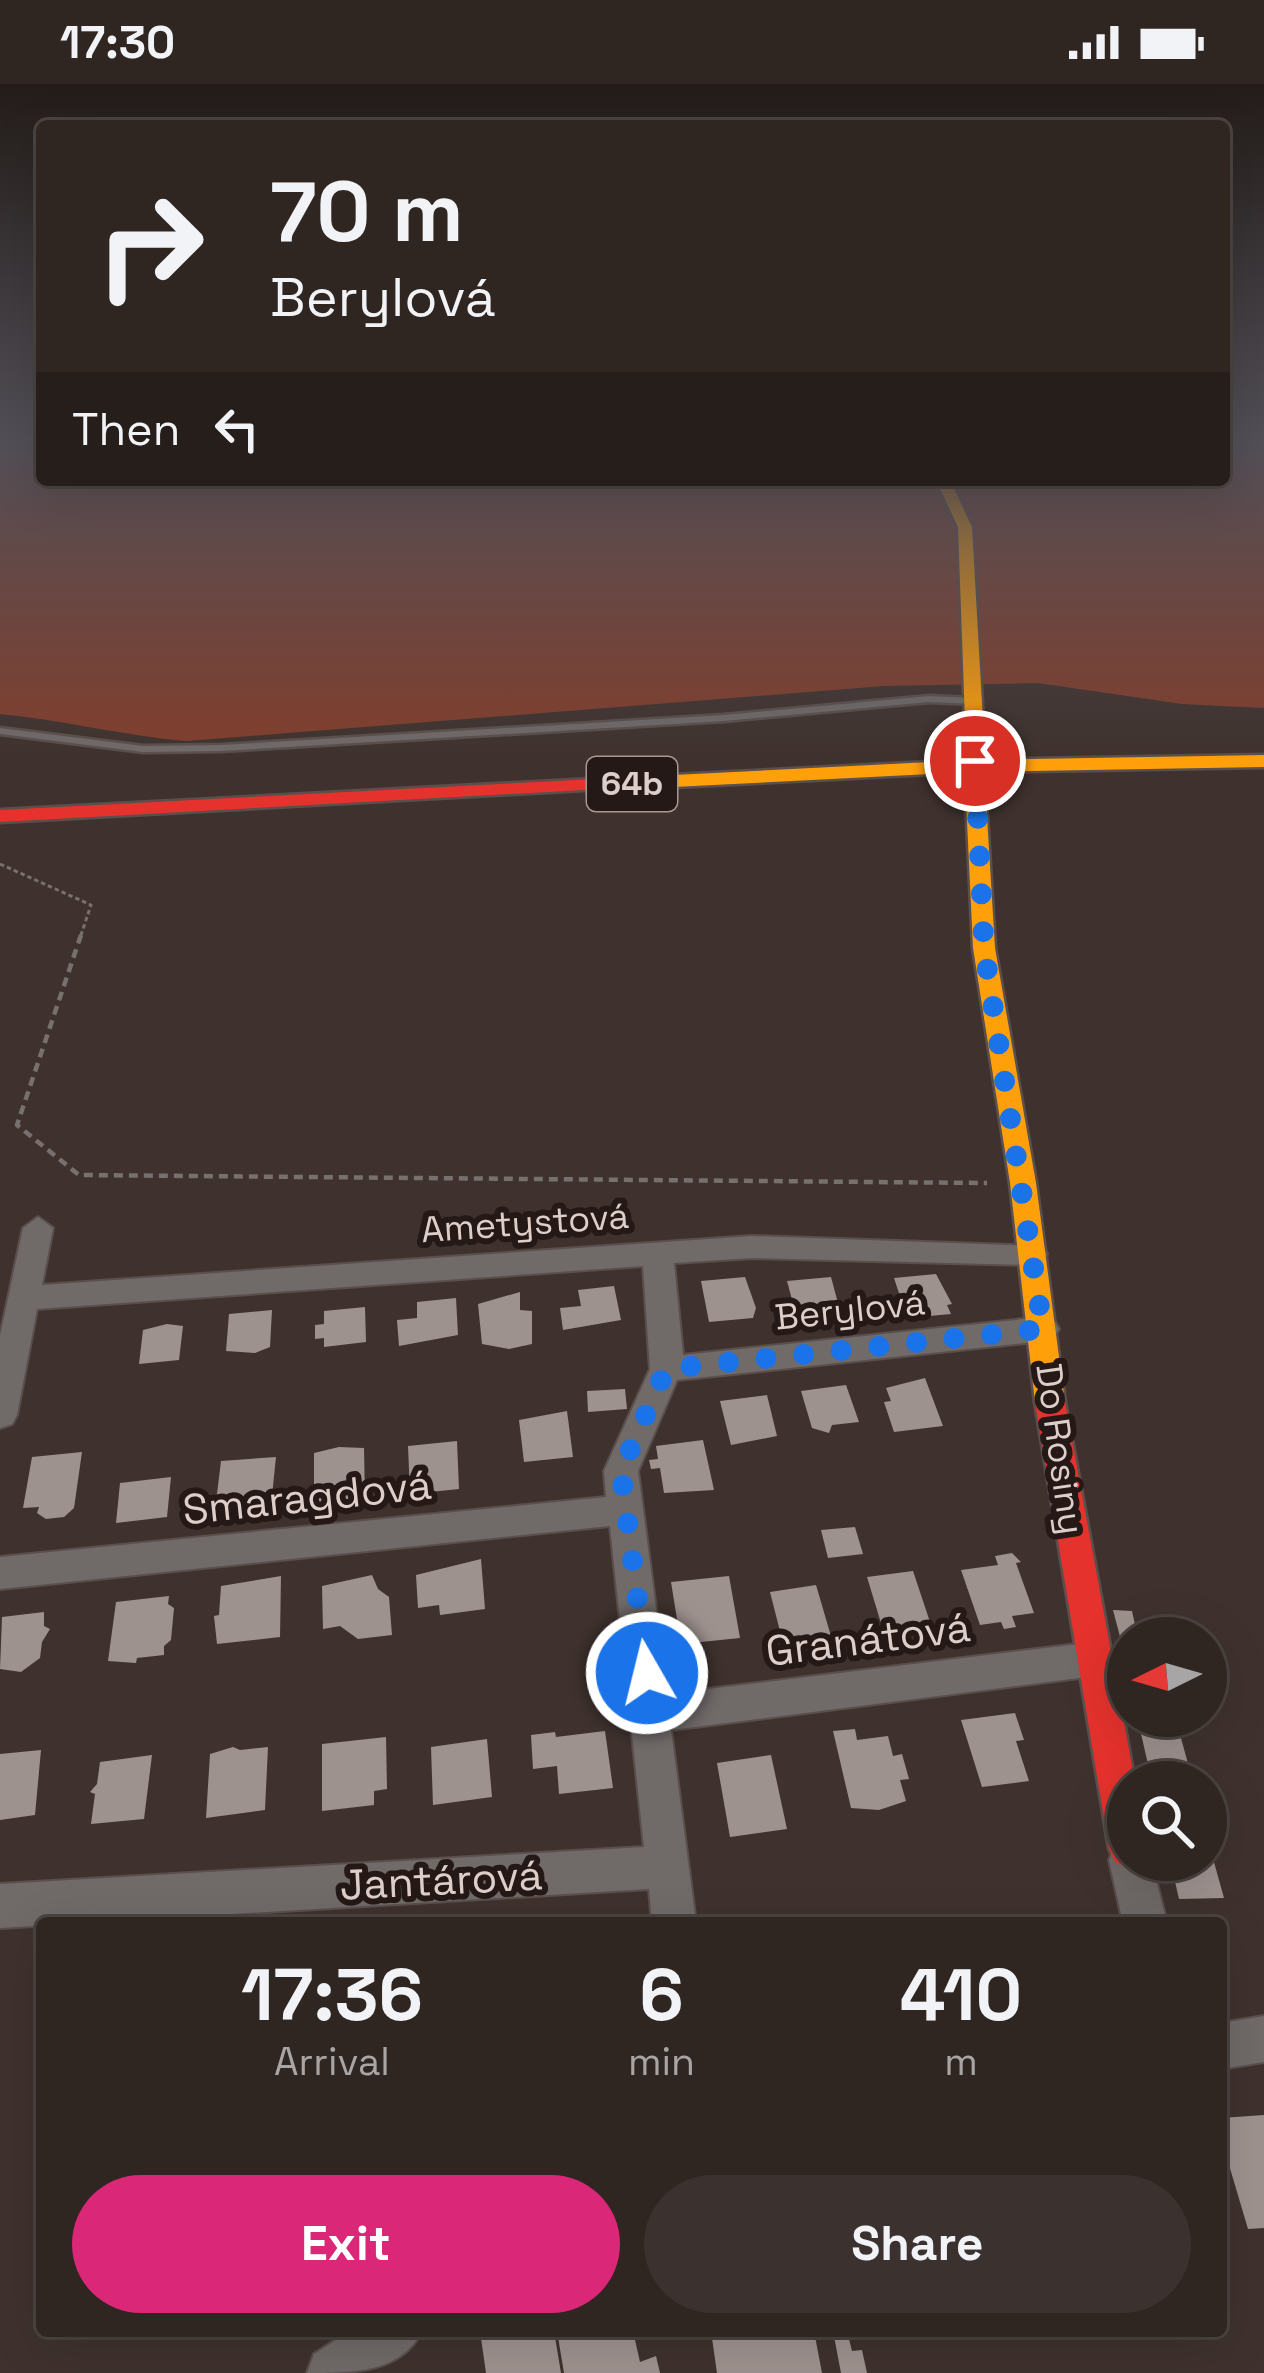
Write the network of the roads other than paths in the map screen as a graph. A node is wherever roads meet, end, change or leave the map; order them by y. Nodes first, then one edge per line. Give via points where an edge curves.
1 (966, 546) edge
2 (974, 711) junction
3 (0, 731) edge
4 (1264, 746) edge
5 (1264, 761) edge
6 (0, 799) edge
7 (0, 815) edge
8 (38, 1228) dead end
9 (657, 1252) junction
10 (1032, 1254) junction
11 (23, 1298) junction
12 (1043, 1329) junction
13 (666, 1369) junction
14 (1, 1406) edge
15 (624, 1510) junction
16 (0, 1573) edge
17 (1095, 1659) junction
18 (652, 1714) junction
19 (1113, 1761) edge
20 (666, 1867) junction
21 (1135, 1881) edge
22 (0, 1906) edge
23 (673, 1917) edge
24 (1144, 1917) edge
25 (1264, 2039) edge
26 (1227, 2045) edge
27 (387, 2337) edge
28 (333, 2373) edge

1 - 2 main road, Do Rosiny
2 - 3 lane via 929,699 220,748 143,749
2 - 10 main road, Do Rosiny, bridge via 984,948
4 - 6 main road, 64b via 963,750
5 - 7 main road, 64b via 970,766
8 - 11 street
9 - 10 street, Ametystová
9 - 11 street, Ametystová
9 - 13 street
10 - 12 main road, Do Rosiny
11 - 14 street
12 - 13 street, Berylová
12 - 17 main road, Do Rosiny via 1059,1472
13 - 15 street via 621,1471
15 - 16 street, Smaragdová
15 - 18 street
17 - 18 street, Granátová
17 - 19 main road, Do Rosiny
18 - 20 street
20 - 22 street, Jantárová
20 - 23 street
21 - 24 street
25 - 26 street
27 - 28 street

